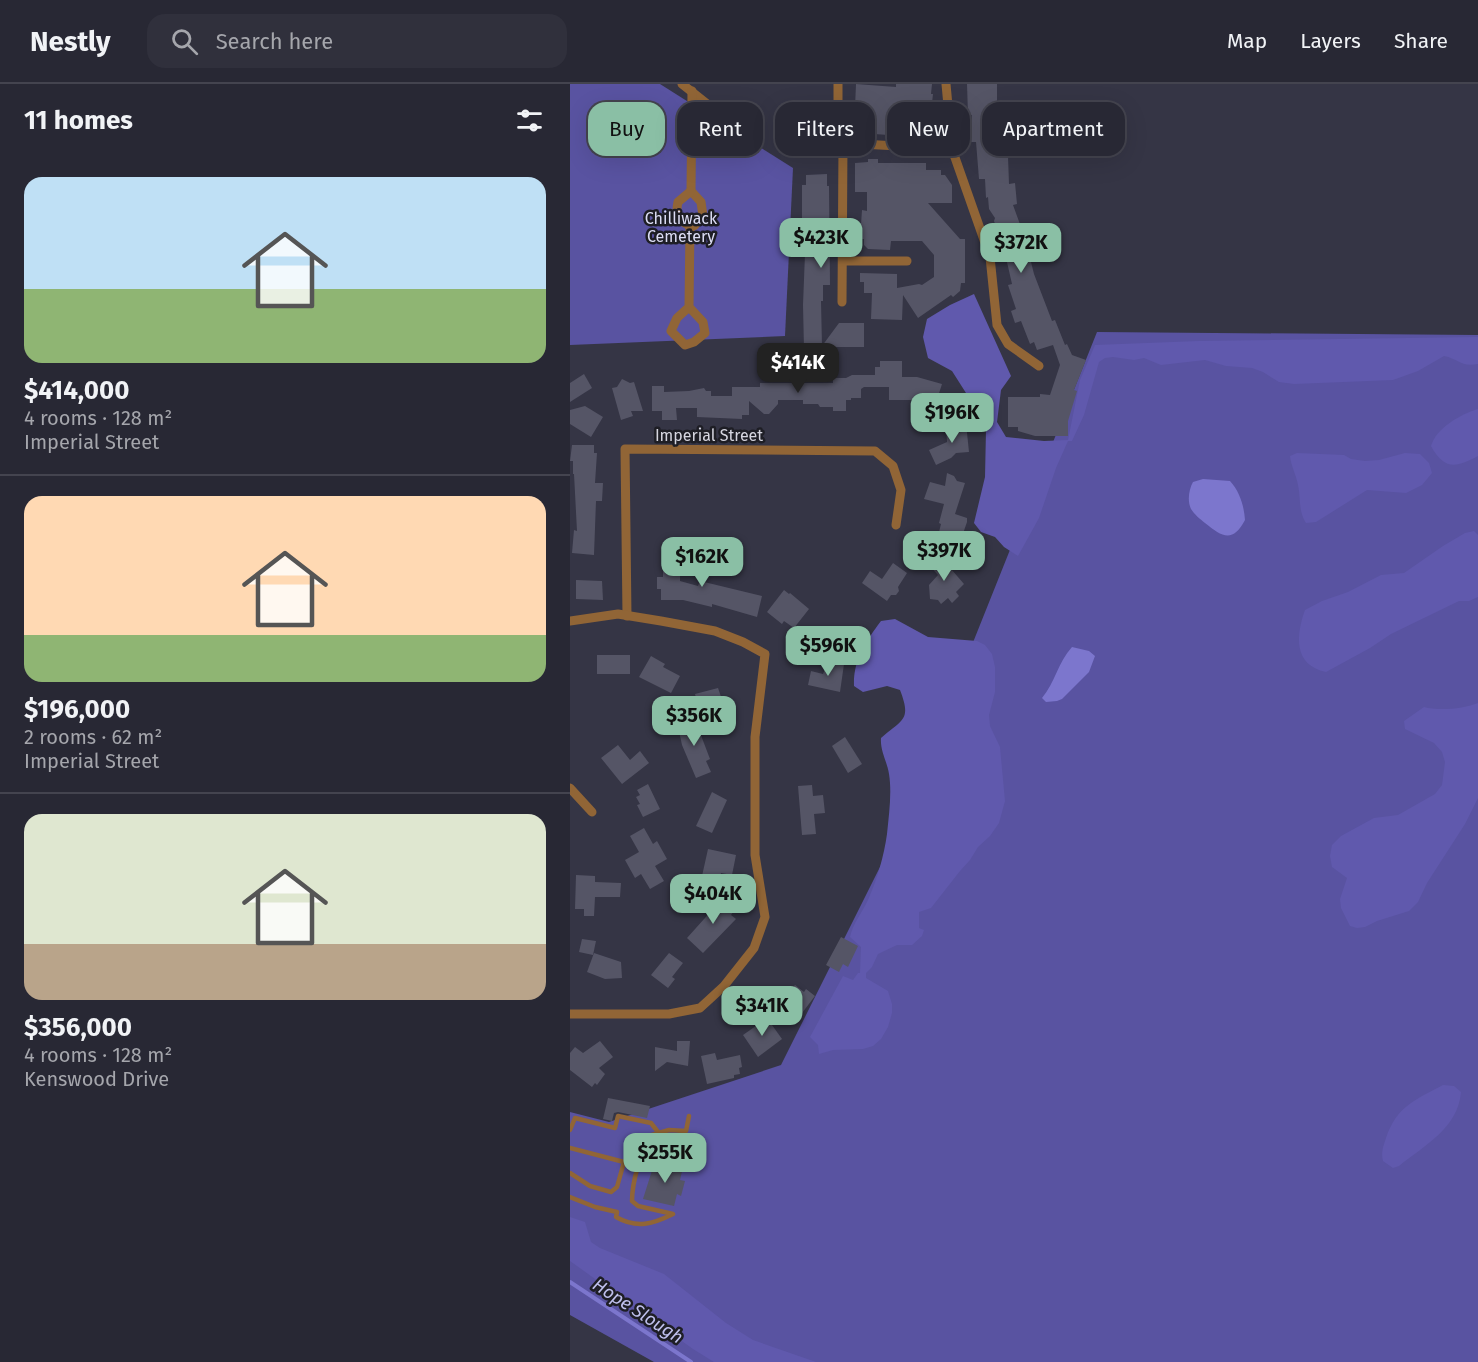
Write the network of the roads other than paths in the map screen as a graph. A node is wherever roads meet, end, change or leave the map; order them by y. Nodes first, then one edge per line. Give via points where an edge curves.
1 (682, 84) edge
2 (838, 84) edge
3 (946, 84) edge
4 (692, 91) junction
5 (706, 102) edge
6 (838, 102) edge
7 (948, 102) edge
8 (843, 156) edge
9 (954, 156) edge
10 (691, 191) junction
11 (690, 226) junction
12 (843, 261) junction
13 (907, 261) dead end
14 (842, 302) dead end
15 (689, 308) dead end
16 (1039, 366) dead end
17 (896, 525) dead end
18 (627, 615) junction
19 (570, 621) edge
20 (570, 788) edge
21 (592, 812) dead end
22 (570, 1014) edge
23 (689, 1116) dead end
24 (570, 1130) edge
25 (658, 1132) junction
26 (570, 1148) edge
27 (570, 1173) edge
28 (570, 1197) edge

1 - 4 street
2 - 6 street
3 - 7 street
4 - 5 street
4 - 10 street
8 - 12 street
9 - 16 street via 990,256 997,325 1008,344
10 - 11 street via 701,201 704,216
10 - 11 street via 678,202 676,213 680,221
11 - 15 street
12 - 13 street
12 - 14 street
17 - 18 street, Imperial Street via 901,490 893,466 875,451 625,449
18 - 19 street
18 - 22 street via 716,631 765,654 755,737 755,855 765,917 754,948 724,986 700,1008 669,1014
20 - 21 street
23 - 25 lane via 686,1131
24 - 25 lane via 575,1118 615,1128 618,1116 651,1123
25 - 28 lane via 652,1135 642,1154 632,1201 673,1214 639,1225 616,1217 617,1212
26 - 27 lane via 624,1162 617,1187 611,1192 590,1186

